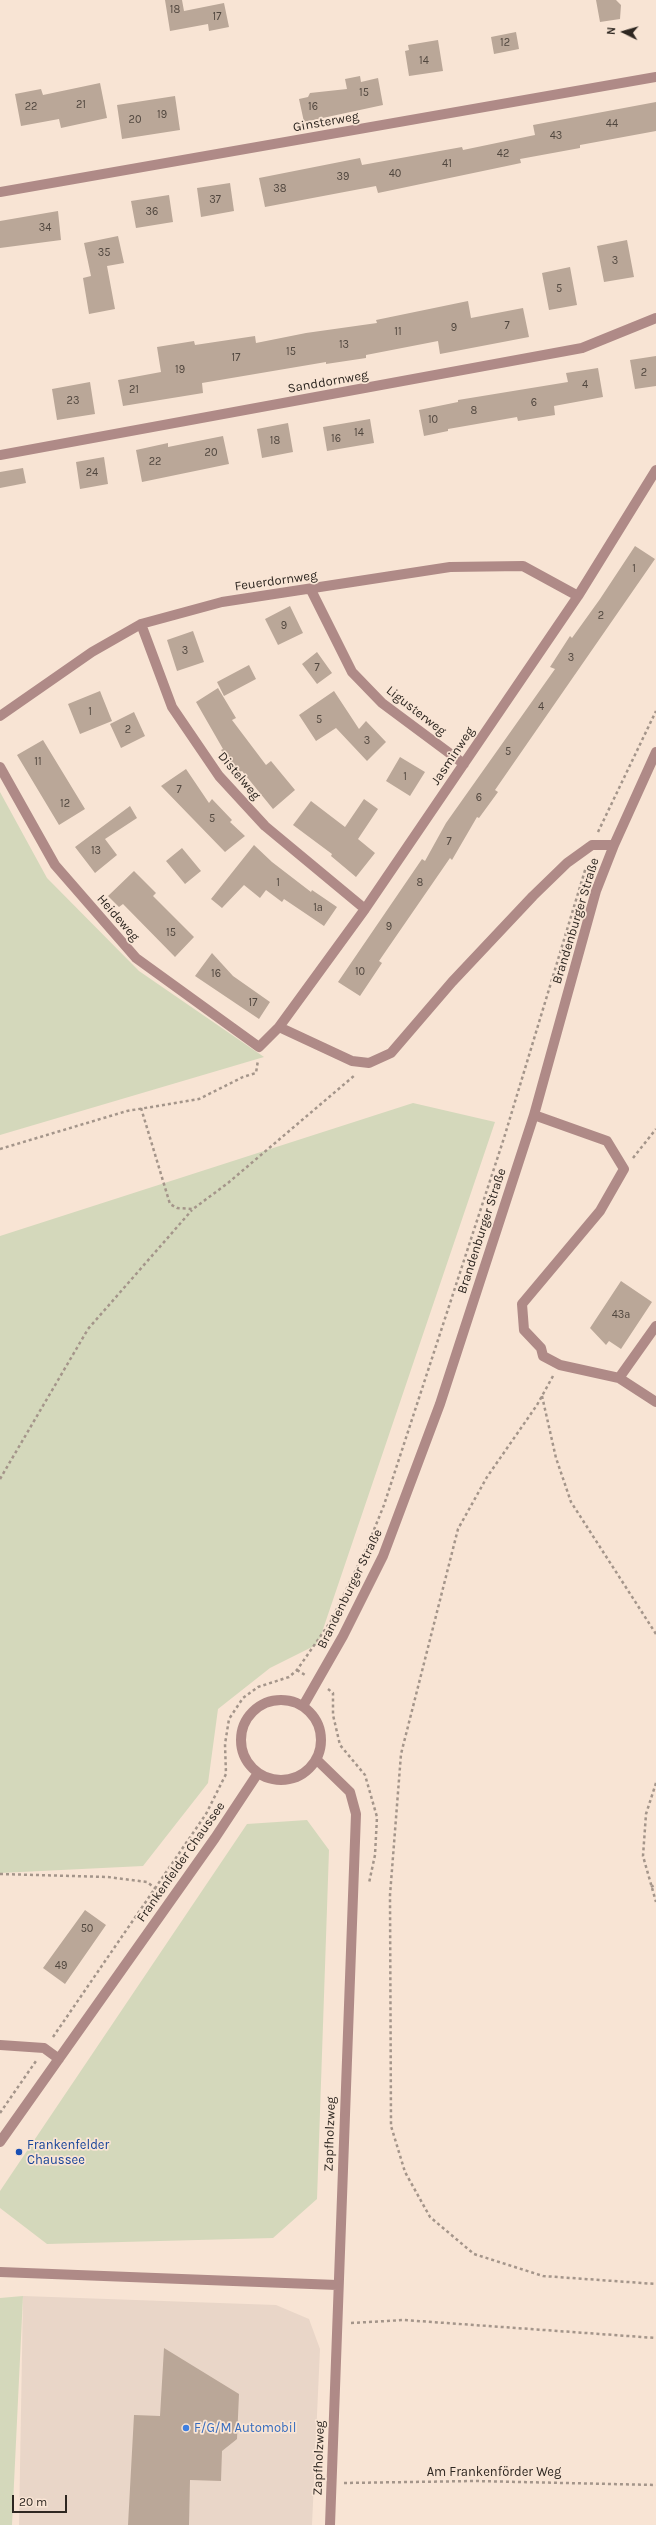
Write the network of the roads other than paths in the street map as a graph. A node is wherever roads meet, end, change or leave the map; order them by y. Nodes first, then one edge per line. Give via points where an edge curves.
1 (656, 77) edge
2 (0, 192) edge
3 (656, 318) edge
4 (0, 455) edge
5 (656, 470) edge
6 (311, 590) junction
7 (578, 596) junction
8 (141, 624) junction
9 (0, 716) edge
10 (656, 752) edge
11 (464, 764) junction
12 (0, 767) edge
13 (614, 845) junction
14 (365, 909) junction
15 (279, 1027) junction
16 (259, 1047) joint
17 (534, 1115) junction
18 (656, 1326) edge
19 (619, 1378) junction
20 (656, 1402) edge
21 (303, 1706) junction
22 (316, 1759) junction
23 (258, 1773) junction
24 (0, 2045) edge
25 (59, 2059) junction
26 (0, 2142) edge
27 (0, 2272) edge
28 (337, 2285) junction
29 (330, 2525) edge

1 - 2 street, Ginsterweg
3 - 4 street, Sanddornweg via 582,348
5 - 7 street, Jasminweg
6 - 7 street, Feuerdornweg via 450,566 523,566
6 - 8 street, Feuerdornweg via 222,602
6 - 11 street, Ligusterweg via 352,672 382,703
7 - 11 street, Jasminweg
8 - 9 street, Feuerdornweg via 92,652
8 - 14 street, Distelweg via 172,707 220,776 264,826
10 - 13 street, Brandenburger Straße
11 - 14 street, Jasminweg
12 - 16 street, Heideweg via 55,865 136,958
13 - 15 street via 592,845 567,863 452,982 391,1053 369,1063 352,1061
13 - 17 street, Brandenburger Straße via 596,892
14 - 15 street, Jasminweg
15 - 16 street, Jasminweg
17 - 19 street via 607,1141 624,1169 600,1211 522,1304 524,1330 541,1348 543,1356 560,1365
17 - 21 street, Brandenburger Straße via 440,1404 383,1556 343,1636
18 - 19 street
19 - 20 street
21 - 22 street via 312,1714 319,1730 320,1747
21 - 23 street via 290,1701 276,1700 263,1704 252,1712 244,1724 241,1737 242,1751 248,1763
22 - 23 street via 308,1770 297,1777 284,1780 270,1779
22 - 28 street, Zapfholzweg via 350,1792 356,1814
23 - 25 street, Frankenfelder Chaussee
24 - 25 street via 44,2048
25 - 26 street, Frankenfelder Chaussee
27 - 28 street
28 - 29 street, Zapfholzweg

